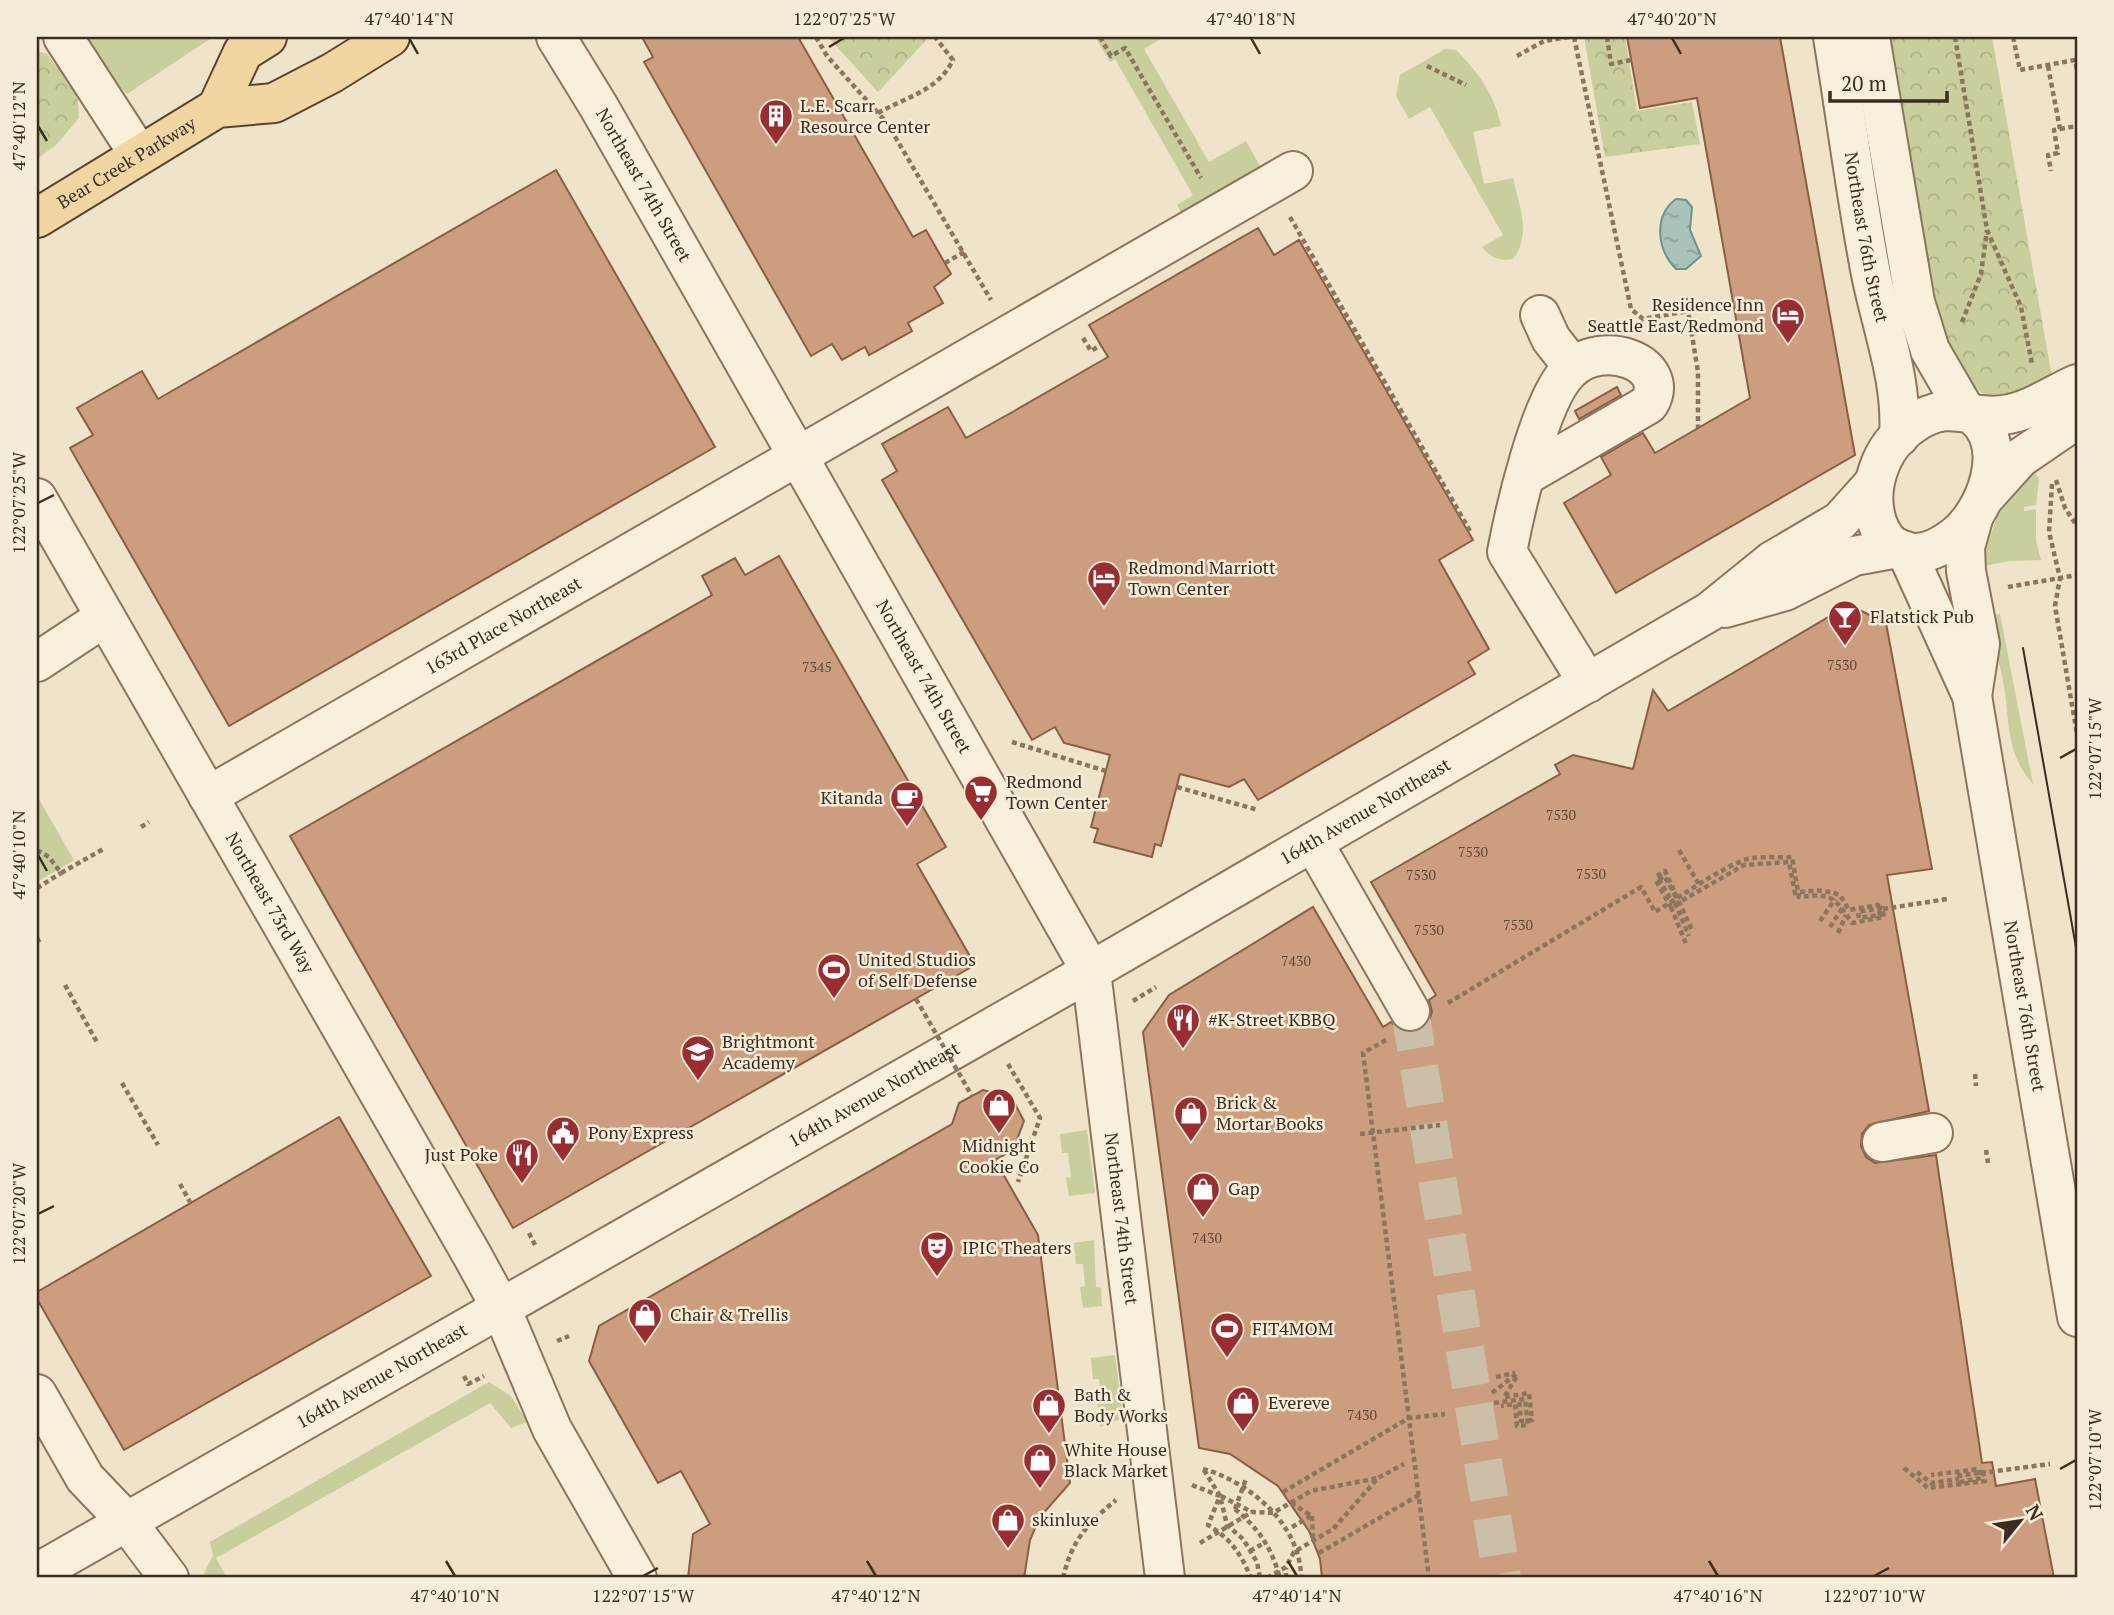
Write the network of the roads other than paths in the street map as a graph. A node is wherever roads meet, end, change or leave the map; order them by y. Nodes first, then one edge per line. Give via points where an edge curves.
1 (63, 37) edge
2 (267, 37) edge
3 (390, 37) edge
4 (556, 37) edge
5 (1833, 37) edge
6 (1870, 37) edge
7 (217, 108) junction
8 (138, 153) junction
9 (1293, 171) dead end
10 (37, 218) edge
11 (1541, 315) dead end
12 (1573, 367) junction
13 (2077, 384) edge
14 (1970, 414) junction
15 (2077, 419) edge
16 (1899, 437) junction
17 (798, 458) junction
18 (1525, 476) junction
19 (1874, 483) junction
20 (37, 498) edge
21 (1978, 507) junction
22 (1902, 549) junction
23 (1709, 612) junction
24 (105, 617) junction
25 (37, 662) edge
26 (1588, 683) junction
27 (1972, 696) junction
28 (208, 796) junction
29 (1313, 842) junction
30 (1091, 971) junction
31 (1417, 1016) tunnel mouth
32 (1933, 1133) dead end
33 (1882, 1142) dead end
34 (501, 1308) junction
35 (2077, 1317) edge
36 (37, 1394) edge
37 (127, 1522) junction
38 (37, 1573) edge
39 (1164, 1573) edge
40 (169, 1578) edge
41 (637, 1578) edge

1 - 8 street
2 - 7 main road via 243,52
3 - 7 main road, Bear Creek Parkway via 274,103
4 - 17 street, Northeast 74th Street
5 - 16 street, Northeast 76th Street via 1871,273 1901,409
6 - 14 street, Northeast 76th Street via 1915,302 1930,350
7 - 8 main road, Bear Creek Parkway
8 - 10 main road, Bear Creek Parkway
9 - 17 street, 163rd Place Northeast
11 - 12 street via 1551,339
12 - 18 street via 1555,393
12 - 18 street via 1593,356 1626,356 1649,376 1653,397 1649,404
13 - 14 street via 2016,413
14 - 16 street via 1937,411
14 - 21 street via 1981,422 1992,445 1992,463
15 - 21 street via 2020,458
16 - 19 street via 1886,453
17 - 28 street, 163rd Place Northeast
17 - 30 street, Northeast 74th Street
18 - 26 street via 1507,552
19 - 22 street via 1876,524
19 - 23 street, 164th Avenue Northeast via 1840,522 1772,561
20 - 24 street, Northeast 73rd Way
21 - 22 street via 1944,545 1927,553
21 - 27 street, Northeast 76th Street via 1965,547 1980,644
22 - 23 street, 164th Avenue Northeast via 1854,556 1785,591
22 - 27 street, Northeast 76th Street
23 - 26 street, 164th Avenue Northeast
24 - 25 street
24 - 28 street, Northeast 73rd Way
26 - 29 street, 164th Avenue Northeast
27 - 35 street, Northeast 76th Street
28 - 34 street, Northeast 73rd Way
29 - 30 street, 164th Avenue Northeast
29 - 31 street
30 - 34 street, 164th Avenue Northeast
30 - 39 street, Northeast 74th Street
32 - 33 street
34 - 37 street, 164th Avenue Northeast
34 - 41 street, Northeast 73rd Way via 552,1429
36 - 37 street via 85,1478
37 - 38 street, 164th Avenue Northeast
37 - 40 street

